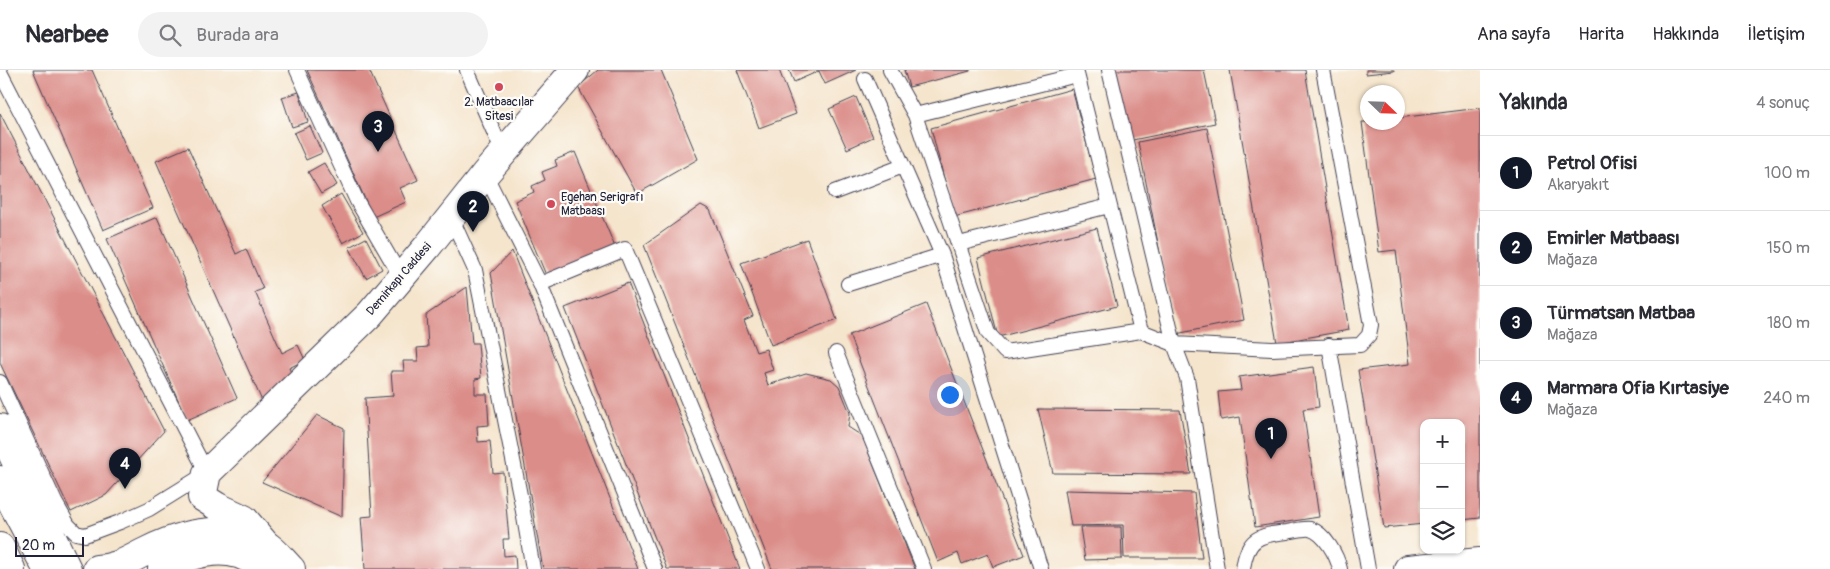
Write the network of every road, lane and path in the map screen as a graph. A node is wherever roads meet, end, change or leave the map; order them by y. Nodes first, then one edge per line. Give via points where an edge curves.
1 (297, 70) edge
2 (467, 70) edge
3 (575, 70) edge
4 (890, 70) edge
5 (1109, 70) edge
6 (1323, 70) edge
7 (0, 72) edge
8 (1076, 72) edge
9 (865, 79) dead end
10 (916, 115) junction
11 (503, 153) junction
12 (903, 166) junction
13 (485, 174) junction
14 (835, 192) dead end
15 (1109, 206) junction
16 (451, 217) junction
17 (959, 244) junction
18 (942, 255) junction
19 (401, 277) junction
20 (540, 284) junction
21 (848, 284) dead end
22 (1141, 331) junction
23 (1174, 344) junction
24 (1329, 345) junction
25 (836, 352) dead end
26 (0, 382) edge
27 (0, 428) edge
28 (207, 473) junction
29 (0, 480) edge
30 (0, 548) edge
31 (264, 557) edge
32 (1480, 562) edge
33 (66, 568) edge
34 (11, 569) edge
35 (97, 569) edge
36 (162, 569) edge
37 (291, 569) edge
38 (533, 569) edge
39 (655, 569) edge
40 (758, 569) edge
41 (924, 569) edge
42 (1041, 569) edge
43 (1218, 569) edge
44 (1243, 569) edge
45 (1340, 569) edge
46 (1368, 569) edge
47 (1408, 569) edge

1 - 19 lane via 357,201
2 - 11 lane
3 - 11 main road, Demirkapı Caddesi
4 - 10 lane
5 - 23 lane
6 - 24 lane via 1371,325 1369,335 1360,345
7 - 28 lane
8 - 10 lane
8 - 15 lane
9 - 12 lane
10 - 17 lane
11 - 13 main road, Demirkapı Caddesi
12 - 14 lane
12 - 18 lane
13 - 16 main road, Demirkapı Caddesi
13 - 20 lane
15 - 17 lane
15 - 22 lane
16 - 19 main road, Demirkapı Caddesi
16 - 38 lane via 475,270
17 - 22 lane via 988,333 1004,352
18 - 21 lane
18 - 42 lane
19 - 28 main road, Demirkapı Caddesi via 370,314
20 - 39 lane
20 - 40 lane via 625,249
22 - 23 lane
23 - 24 lane via 1272,348
23 - 43 lane via 1187,378
24 - 46 lane
25 - 41 lane
26 - 28 lane via 55,502 68,526 76,533 85,535 149,509
27 - 33 main road
28 - 31 main road via 202,497 244,519
29 - 33 main road
30 - 34 main road
31 - 35 main road via 244,536 225,532 194,533 147,551 124,564
31 - 36 main road via 233,552 195,554
31 - 37 main road
32 - 47 main road
44 - 45 lane via 1245,554 1254,539 1310,529 1322,537

